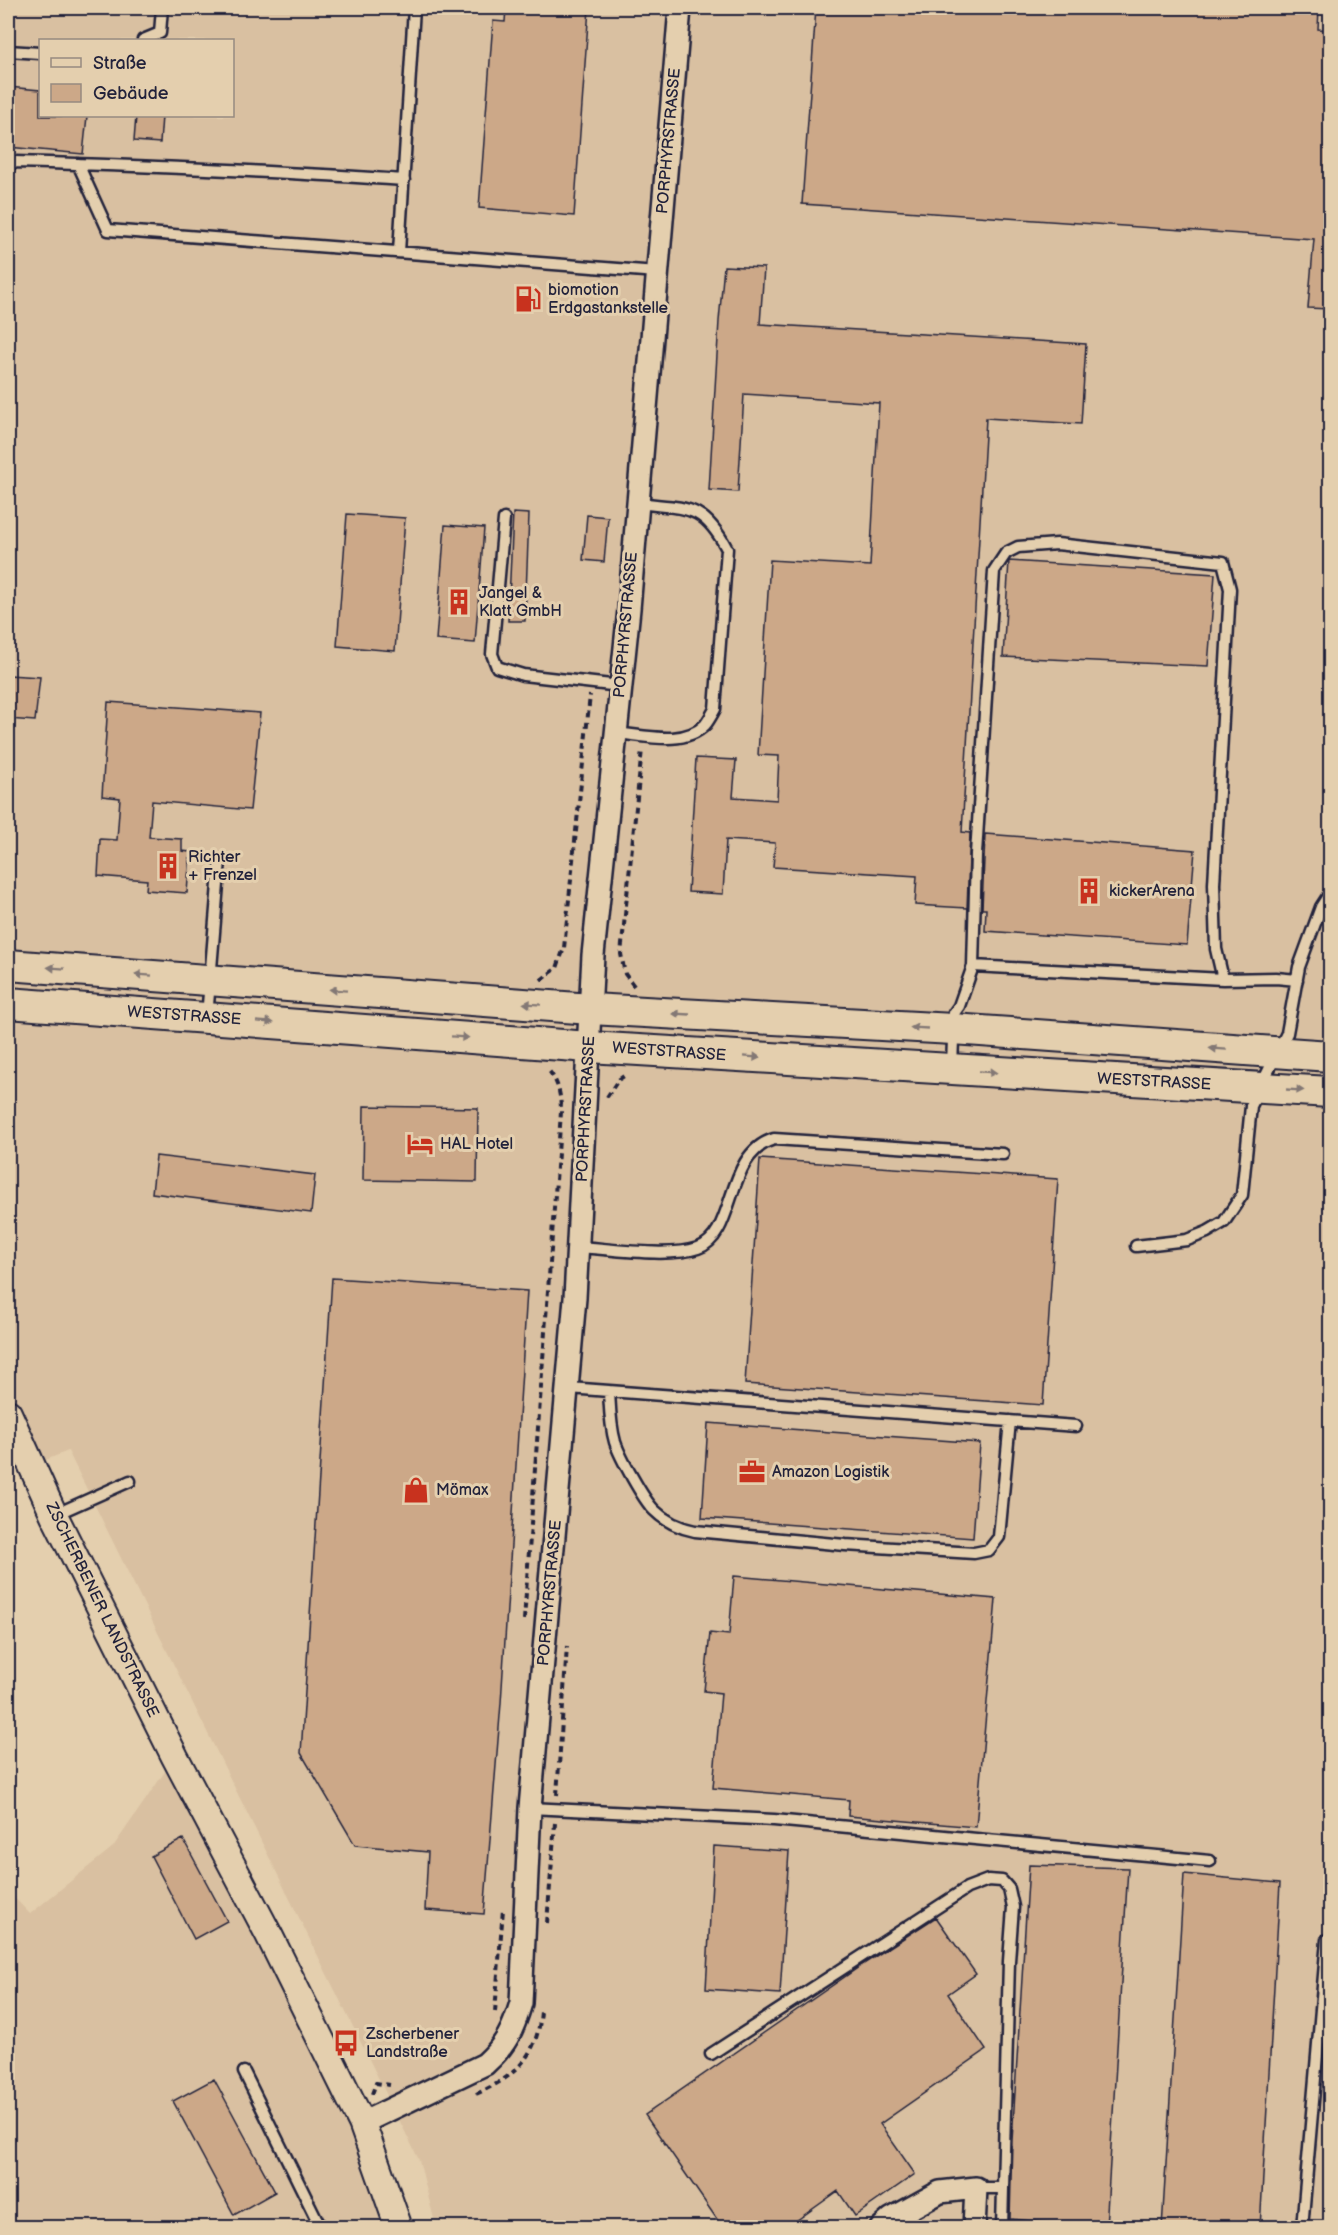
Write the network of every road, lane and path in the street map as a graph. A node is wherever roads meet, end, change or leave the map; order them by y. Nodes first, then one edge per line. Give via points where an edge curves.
1 (162, 8) edge
2 (414, 8) edge
3 (680, 8) edge
4 (145, 39) edge
5 (8, 51) edge
6 (39, 53) edge
7 (78, 164) junction
8 (8, 165) edge
9 (404, 180) junction
10 (399, 252) junction
11 (657, 272) junction
12 (637, 503) junction
13 (504, 519) dead end
14 (592, 682) junction
15 (621, 686) junction
16 (615, 733) junction
17 (644, 735) junction
18 (220, 860) dead end
19 (1330, 892) edge
20 (8, 965) edge
21 (973, 966) junction
22 (557, 968) dead end
23 (625, 974) dead end
24 (1223, 979) junction
25 (209, 980) junction
26 (1298, 980) junction
27 (8, 1003) edge
28 (591, 1009) junction
29 (207, 1017) junction
30 (953, 1029) junction
31 (589, 1047) junction
32 (1277, 1053) junction
33 (1330, 1056) edge
34 (951, 1069) junction
35 (551, 1073) dead end
36 (1260, 1088) junction
37 (1330, 1092) edge
38 (1003, 1154) dead end
39 (1136, 1246) dead end
40 (578, 1247) junction
41 (569, 1388) junction
42 (609, 1391) junction
43 (8, 1413) edge
44 (1010, 1421) junction
45 (1076, 1426) dead end
46 (130, 1481) dead end
47 (54, 1515) junction
48 (524, 1623) dead end
49 (530, 1808) junction
50 (1210, 1861) dead end
51 (503, 1907) dead end
52 (1326, 1940) dead end
53 (495, 2014) dead end
54 (711, 2054) dead end
55 (244, 2072) dead end
56 (400, 2083) dead end
57 (362, 2123) junction
58 (976, 2188) junction
59 (1003, 2188) junction
60 (321, 2228) edge
61 (399, 2228) edge
62 (881, 2228) edge
63 (974, 2228) edge
64 (1002, 2228) edge
65 (1302, 2228) edge

1 - 4 lane via 160,33
2 - 9 lane
3 - 11 street, PORPHYRSTRASSE
5 - 6 lane
7 - 8 lane
7 - 9 lane
7 - 10 lane via 108,230
9 - 10 lane
10 - 11 lane
11 - 12 street, PORPHYRSTRASSE
12 - 15 street, PORPHYRSTRASSE
12 - 17 lane via 694,510 716,528 727,549 715,709 705,725 687,736
13 - 14 lane via 493,660 497,667 523,675
14 - 15 lane
14 - 22 path via 564,948
15 - 16 street, PORPHYRSTRASSE
16 - 17 lane
16 - 28 street, PORPHYRSTRASSE
17 - 23 path via 621,954
18 - 25 lane
19 - 26 lane via 1299,967
25 -> 20 main road
21 - 24 lane
21 - 24 lane via 975,854 994,572 1006,553 1018,547 1057,544 1223,562 1230,588 1214,884 1216,949
21 - 30 lane via 954,1013
24 - 26 lane
28 -> 25 main road
25 - 29 lane
26 - 32 lane via 1287,1033
27 - 29 main road, WESTSTRASSE
30 -> 28 main road
28 - 31 street, PORPHYRSTRASSE
29 -> 31 main road, WESTSTRASSE
32 -> 30 main road
30 - 34 lane
31 -> 34 main road, WESTSTRASSE
31 - 40 street, PORPHYRSTRASSE
32 - 33 main road
32 - 36 lane
34 -> 36 main road, WESTSTRASSE
35 - 48 path via 559,1091 561,1112
36 -> 37 main road, WESTSTRASSE
36 - 39 lane via 1251,1106 1242,1195 1224,1222 1187,1240
38 - 40 lane via 774,1139 754,1149 746,1161 720,1226 708,1243 698,1248 660,1252
40 - 41 street, PORPHYRSTRASSE
41 - 42 lane
41 - 49 street, PORPHYRSTRASSE
42 - 44 lane
42 - 44 lane via 615,1443 654,1510 678,1527 845,1545 974,1553 989,1550 999,1537
43 - 47 street, ZSCHERBENER LANDSTRASSE
44 - 45 lane
46 - 47 lane
47 - 57 street, ZSCHERBENER LANDSTRASSE
49 - 50 lane via 774,1820
49 - 57 street, PORPHYRSTRASSE via 521,2003 514,2026 501,2049 485,2064
51 - 53 path
52 - 65 lane
54 - 59 lane via 967,1888 988,1880 1002,1881 1009,1889 1013,1907
55 - 60 lane
56 - 57 path via 376,2083
57 - 61 street, ZSCHERBENER LANDSTRASSE
58 - 59 lane
58 - 62 street via 940,2192
58 - 63 street
59 - 64 lane

